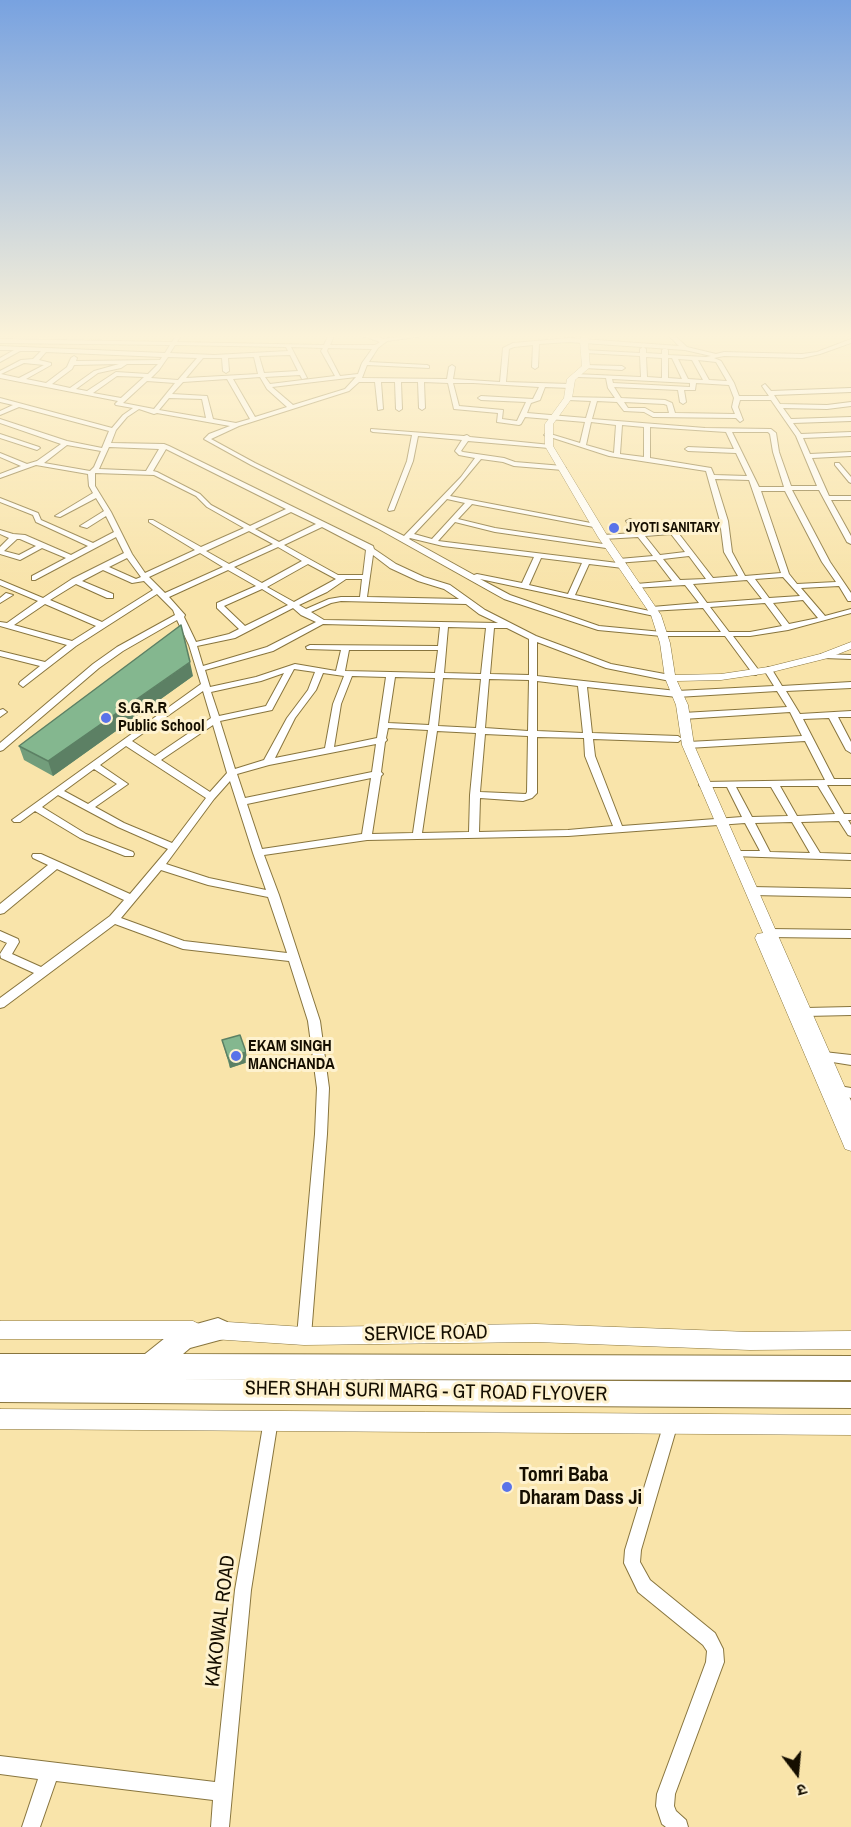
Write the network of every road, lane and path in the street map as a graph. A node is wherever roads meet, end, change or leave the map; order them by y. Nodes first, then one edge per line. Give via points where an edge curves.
1 (81, 419) edge
2 (122, 419) edge
3 (199, 419) edge
4 (499, 419) edge
5 (521, 419) edge
6 (552, 419) edge
7 (567, 419) edge
8 (740, 419) edge
9 (843, 419) edge
10 (254, 420) edge
11 (0, 421) edge
12 (210, 421) joint
13 (588, 421) junction
14 (789, 421) joint
15 (619, 424) junction
16 (237, 425) junction
17 (647, 426) junction
18 (15, 427) junction
19 (115, 427) junction
20 (688, 429) junction
21 (744, 429) junction
22 (373, 430) dead end
23 (728, 430) junction
24 (416, 433) junction
25 (851, 434) edge
26 (0, 435) edge
27 (547, 435) junction
28 (799, 436) junction
29 (467, 437) junction
30 (66, 442) junction
31 (583, 445) junction
32 (164, 446) junction
33 (549, 446) junction
34 (37, 448) dead end
35 (106, 448) junction
36 (688, 448) junction
37 (739, 451) junction
38 (851, 454) edge
39 (0, 455) edge
40 (617, 455) junction
41 (480, 456) junction
42 (808, 456) junction
43 (647, 460) junction
44 (39, 463) junction
45 (685, 464) junction
46 (837, 464) dead end
47 (24, 465) junction
48 (563, 468) junction
49 (93, 472) junction
50 (149, 472) junction
51 (0, 476) edge
52 (711, 477) junction
53 (752, 478) junction
54 (851, 481) edge
55 (822, 488) junction
56 (757, 489) junction
57 (788, 489) junction
58 (97, 494) junction
59 (445, 498) junction
60 (826, 498) junction
61 (851, 498) edge
62 (2, 502) edge
63 (470, 502) junction
64 (290, 510) junction
65 (391, 510) dead end
66 (108, 512) junction
67 (58, 516) dead end
68 (454, 520) junction
69 (630, 520) dead end
70 (151, 521) dead end
71 (321, 525) junction
72 (84, 526) dead end
73 (596, 526) junction
74 (250, 528) junction
75 (0, 532) edge
76 (118, 533) junction
77 (640, 533) junction
78 (14, 536) junction
79 (603, 537) junction
80 (406, 538) junction
81 (433, 542) junction
82 (851, 542) edge
83 (43, 545) junction
84 (278, 545) junction
85 (93, 546) junction
86 (610, 546) junction
87 (369, 548) junction
88 (200, 550) junction
89 (0, 551) edge
90 (128, 554) junction
91 (691, 554) junction
92 (538, 557) junction
93 (71, 558) junction
94 (658, 558) junction
95 (307, 561) junction
96 (586, 562) junction
97 (621, 563) junction
98 (102, 567) junction
99 (228, 567) junction
100 (467, 573) junction
101 (785, 575) junction
102 (145, 577) junction
103 (366, 577) junction
104 (35, 578) dead end
105 (343, 578) junction
106 (746, 578) junction
107 (711, 580) junction
108 (75, 581) junction
109 (0, 582) edge
110 (677, 582) junction
111 (687, 582) junction
112 (839, 584) junction
113 (525, 585) junction
114 (636, 586) junction
115 (794, 586) junction
116 (261, 587) junction
117 (162, 593) junction
118 (9, 595) dead end
119 (110, 596) dead end
120 (571, 596) junction
121 (805, 598) junction
122 (851, 599) edge
123 (363, 600) junction
124 (0, 601) edge
125 (42, 601) junction
126 (766, 601) junction
127 (467, 602) junction
128 (292, 605) junction
129 (705, 606) junction
130 (851, 611) edge
131 (654, 612) junction
132 (304, 613) junction
133 (181, 615) junction
134 (824, 619) junction
135 (322, 622) junction
136 (444, 624) junction
137 (4, 625) edge
138 (101, 625) junction
139 (490, 625) junction
140 (511, 627) junction
141 (788, 628) junction
142 (244, 630) junction
143 (730, 635) junction
144 (533, 638) junction
145 (663, 639) junction
146 (73, 644) junction
147 (193, 645) junction
148 (851, 645) edge
149 (310, 646) dead end
150 (346, 647) junction
151 (442, 648) junction
152 (4, 654) edge
153 (824, 656) junction
154 (851, 657) edge
155 (0, 663) edge
156 (45, 665) junction
157 (291, 667) junction
158 (201, 669) junction
159 (768, 670) junction
160 (320, 671) junction
161 (669, 672) junction
162 (756, 672) junction
163 (345, 673) junction
164 (392, 674) junction
165 (439, 675) junction
166 (486, 675) junction
167 (532, 678) junction
168 (23, 684) dead end
169 (582, 684) junction
170 (851, 685) edge
171 (206, 688) junction
172 (781, 689) junction
173 (677, 694) junction
174 (795, 713) junction
175 (851, 714) edge
176 (832, 715) junction
177 (684, 716) junction
178 (216, 719) junction
179 (385, 725) junction
180 (433, 728) junction
181 (481, 732) junction
182 (532, 734) junction
183 (587, 737) junction
184 (808, 738) junction
185 (383, 740) junction
186 (127, 742) junction
187 (683, 742) junction
188 (0, 748) edge
189 (329, 749) junction
190 (851, 750) edge
191 (157, 759) junction
192 (268, 762) junction
193 (93, 765) junction
194 (232, 773) junction
195 (378, 774) junction
196 (851, 782) edge
197 (826, 783) junction
198 (774, 784) junction
199 (730, 785) junction
200 (704, 786) junction
201 (57, 791) junction
202 (476, 795) junction
203 (211, 797) junction
204 (242, 802) junction
205 (34, 807) junction
206 (88, 808) junction
207 (794, 817) junction
208 (846, 817) edge
209 (748, 819) junction
210 (17, 820) dead end
211 (716, 821) junction
212 (619, 830) junction
213 (851, 833) edge
214 (474, 835) junction
215 (417, 836) junction
216 (367, 837) junction
217 (174, 848) junction
218 (129, 854) dead end
219 (258, 854) junction
220 (736, 854) junction
221 (767, 855) junction
222 (816, 855) junction
223 (37, 856) dead end
224 (851, 857) edge
225 (56, 864) junction
226 (160, 866) junction
227 (752, 891) junction
228 (851, 893) edge
229 (274, 895) junction
230 (132, 899) junction
231 (0, 910) edge
232 (114, 919) junction
233 (769, 933) junction
234 (851, 934) edge
235 (0, 936) edge
236 (294, 958) junction
237 (41, 972) junction
238 (0, 1004) edge
239 (851, 1011) edge
240 (806, 1012) junction
241 (824, 1057) junction
242 (851, 1060) edge
243 (845, 1092) edge
244 (851, 1119) edge
245 (851, 1144) edge
246 (0, 1330) edge
247 (218, 1330) junction
248 (304, 1336) junction
249 (851, 1340) edge
250 (0, 1366) edge
251 (148, 1367) junction
252 (851, 1368) edge
253 (0, 1390) edge
254 (851, 1395) edge
255 (0, 1419) edge
256 (272, 1420) junction
257 (671, 1424) junction
258 (851, 1425) edge
259 (0, 1766) edge
260 (50, 1771) junction
261 (224, 1792) junction
262 (31, 1827) edge
263 (220, 1827) edge
264 (679, 1827) edge

1 - 19 street
2 - 19 street
3 - 12 street
4 - 5 street via 519,423
6 - 27 street
7 - 13 street
8 - 21 street
9 - 14 street
10 - 16 street
11 - 18 street
12 - 16 street
13 - 15 street
13 - 31 street
14 - 28 street
15 - 17 street
15 - 40 street
16 - 80 street via 207,439
17 - 20 street
17 - 43 street
18 - 26 street
18 - 30 street
19 - 35 street
20 - 23 street
20 - 36 street
21 - 23 street
21 - 57 street via 763,429 773,434
22 - 24 street
23 - 37 street
24 - 29 street
24 - 65 street
25 - 28 street
26 - 34 street
27 - 31 street
27 - 33 street
28 - 42 street
29 - 33 street
29 - 41 street via 458,452
30 - 35 street
30 - 44 street
31 - 40 street
32 - 35 street
32 - 50 street
32 - 64 street
33 - 48 street
35 - 49 street
36 - 37 street
36 - 45 street
37 - 53 street
38 - 42 street
39 - 47 street
40 - 43 street
41 - 48 street via 514,464
41 - 59 street
42 - 55 street
43 - 45 street
44 - 47 street
44 - 49 street
45 - 52 street via 707,468
46 - 54 street
47 - 51 street
48 - 73 street
49 - 50 street
49 - 58 street via 92,486
50 - 74 street via 198,495 209,506
52 - 53 street
52 - 106 street via 728,552
53 - 56 street
55 - 57 street
55 - 60 street
56 - 57 street
56 - 101 street
57 - 112 street
58 - 66 street
58 - 67 street
59 - 63 street
59 - 80 street
60 - 61 street
60 - 82 street
62 - 85 street via 36,514 38,521
63 - 68 street
63 - 73 street
64 - 71 street
64 - 74 street
66 - 72 street
66 - 76 street
68 - 81 street
68 - 86 street via 495,530
69 - 77 street
70 - 88 street
71 - 84 street
71 - 87 street
73 - 79 street
74 - 84 street
74 - 88 street
75 - 78 street
76 - 85 street
76 - 90 street
77 - 79 street
77 - 91 street via 673,532
77 - 94 street
78 - 83 street
78 - 89 street
79 - 86 street
80 - 81 street
80 - 100 street
81 - 92 street
83 - 89 street via 20,558
83 - 93 street
84 - 95 street
84 - 99 street
85 - 93 street
86 - 97 street
87 - 103 street
87 - 127 street via 393,566 447,587
88 - 99 street
88 - 102 street
90 - 98 street
90 - 102 street
91 - 94 street
91 - 107 street
92 - 96 street
92 - 113 street
93 - 104 street
94 - 97 street
94 - 110 street
95 - 105 street
95 - 116 street
96 - 97 street
96 - 120 street
97 - 114 street
98 - 102 street via 135,581
98 - 108 street
99 - 116 street
99 - 117 street
100 - 113 street
100 - 145 street via 507,597 577,622
101 - 106 street
101 - 115 street
102 - 117 street
103 - 105 street
103 - 123 street
105 - 128 street
106 - 107 street
106 - 126 street
107 - 111 street
108 - 119 street
108 - 125 street
109 - 125 street
110 - 111 street
110 - 114 street
111 - 129 street
112 - 115 street
112 - 122 street
113 - 120 street
114 - 131 street
115 - 121 street
116 - 128 street
116 - 142 street via 220,604
117 - 133 street
117 - 138 street
118 - 124 street
120 - 131 street
121 - 126 street
121 - 134 street
123 - 127 street
123 - 132 street via 335,600
125 - 137 street
125 - 138 street
126 - 129 street
126 - 141 street
127 - 140 street
128 - 132 street
128 - 142 street
129 - 131 street
129 - 143 street
130 - 134 street
131 - 145 street
132 - 135 street
133 - 147 street
133 - 188 street via 96,666
134 - 141 street
135 - 136 street
135 - 158 street via 264,651
136 - 139 street
136 - 151 street
137 - 146 street
138 - 146 street
139 - 140 street
139 - 166 street
140 - 144 street
141 - 143 street
142 - 147 street
143 - 145 street
143 - 162 street
144 - 161 street via 609,666
144 - 167 street
145 - 161 street
146 - 156 street
147 - 158 street
148 - 153 street
149 - 150 street
150 - 151 street
150 - 163 street
151 - 165 street
152 - 155 street
152 - 156 street
153 - 154 street
153 - 159 street
156 - 168 street
157 - 160 street
157 - 171 street via 258,679
157 - 178 street via 269,708
158 - 171 street
159 - 162 street
159 - 172 street
160 - 163 street
160 - 192 street
161 - 162 street via 721,677
161 - 173 street
163 - 164 street
163 - 189 street
164 - 165 street
164 - 179 street
165 - 166 street
165 - 180 street
166 - 167 street
166 - 181 street
167 - 169 street
167 - 182 street
169 - 173 street
169 - 183 street
170 - 172 street
171 - 178 street
171 - 186 street
172 - 173 street
172 - 174 street
173 - 177 street
173 - 187 street via 673,700
174 - 176 street
174 - 177 street
174 - 184 street
175 - 176 street
176 - 190 street
177 - 187 street
178 - 191 street
178 - 194 street
179 - 180 street
179 - 185 street
180 - 181 street
180 - 215 street
181 - 182 street
181 - 202 street
182 - 183 street
182 - 202 street via 529,796
183 - 187 street
183 - 212 street via 593,765
184 - 187 street
184 - 197 street
185 - 189 street
185 - 195 street
186 - 191 street
186 - 193 street
187 - 200 street
187 - 211 street via 687,768
189 - 192 street
191 - 203 street
192 - 194 street
193 - 201 street
193 - 206 street via 123,784
194 - 203 street
194 - 204 street
195 - 204 street
195 - 216 street
196 - 197 street
197 - 198 street
197 - 208 street
198 - 199 street
198 - 207 street
199 - 200 street
199 - 209 street
200 - 211 street
201 - 205 street
201 - 206 street
202 - 214 street
203 - 217 street
204 - 219 street
205 - 210 street
205 - 218 street via 84,836
206 - 217 street
207 - 208 street
207 - 209 street
207 - 222 street
208 - 213 street
209 - 211 street
209 - 221 street
211 - 212 street
211 - 220 street
211 - 245 street
212 - 214 street
214 - 215 street
215 - 216 street
216 - 219 street
217 - 226 street
219 - 229 street
220 - 221 street
220 - 227 street
221 - 222 street
222 - 224 street
223 - 225 street
225 - 230 street
225 - 231 street
226 - 229 street
226 - 230 street
227 - 228 street
227 - 233 street
229 - 236 street
230 - 232 street
232 - 236 street via 183,945
232 - 237 street
233 - 234 street
233 - 240 street
235 - 237 street via 14,942 5,955
236 - 248 street via 314,1021 323,1088
237 - 238 street
239 - 240 street
240 - 241 street
241 - 242 street
241 - 243 street
243 - 244 street
246 - 247 street, SERVICE ROAD
247 - 248 street, SERVICE ROAD
247 - 251 highway via 184,1338
248 - 249 street, SERVICE ROAD via 536,1333 750,1341
250 - 251 highway, SHER SHAH SURI MARG - GT ROAD FLYOVER
251 - 252 highway, SHER SHAH SURI MARG - GT ROAD FLYOVER
253 - 254 highway, SHER SHAH SURI MARG - GT ROAD FLYOVER
255 - 256 street
256 - 257 street
256 - 261 street, KAKOWAL ROAD via 243,1590
257 - 258 street
257 - 264 street via 632,1563 644,1586 709,1639 715,1650 715,1662 666,1794 669,1817
259 - 260 street
260 - 261 street
260 - 262 street
261 - 263 street, KAKOWAL ROAD

